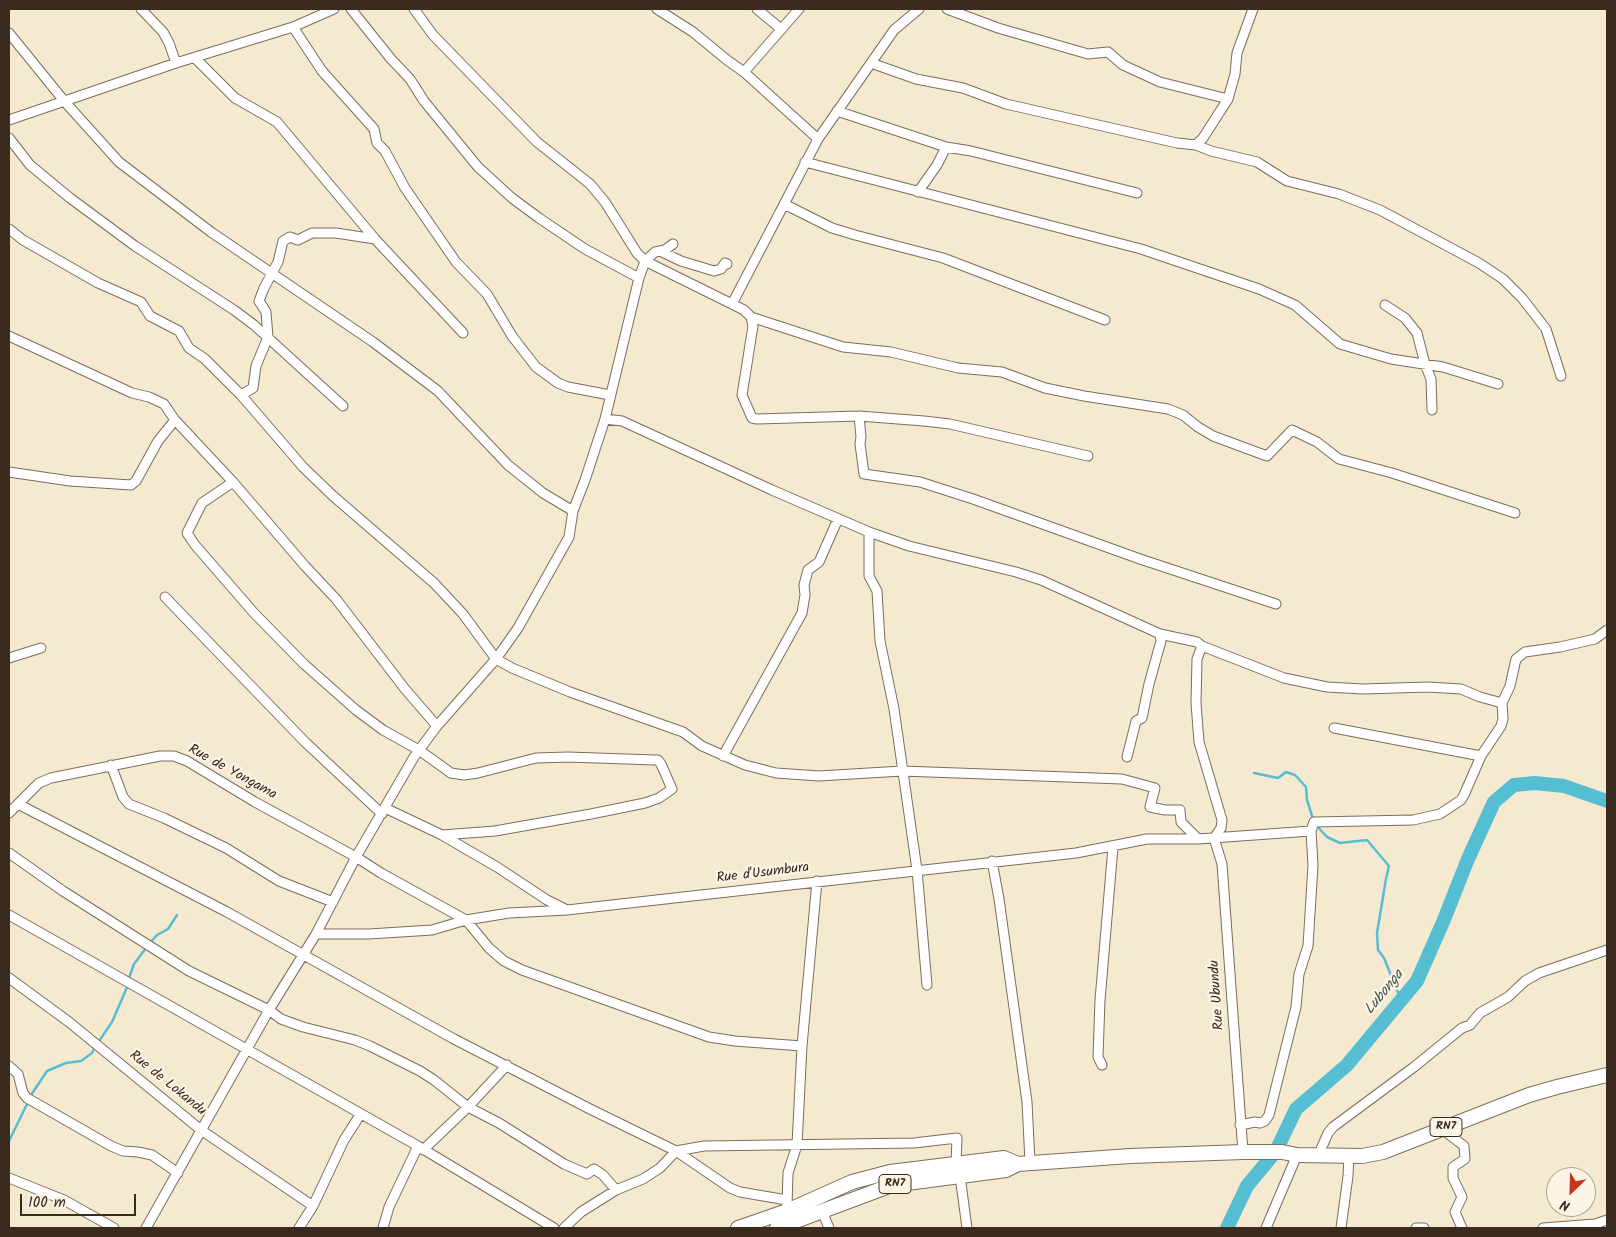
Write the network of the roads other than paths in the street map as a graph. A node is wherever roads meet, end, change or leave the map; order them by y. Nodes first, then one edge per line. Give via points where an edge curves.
1 (141, 9) edge
2 (334, 9) edge
3 (351, 9) edge
4 (414, 9) edge
5 (656, 9) edge
6 (756, 9) edge
7 (799, 9) edge
8 (919, 9) edge
9 (947, 9) edge
10 (1253, 9) edge
11 (293, 26) junction
12 (781, 29) junction
13 (9, 33) edge
14 (195, 58) junction
15 (176, 63) junction
16 (871, 63) junction
17 (744, 72) junction
18 (1228, 99) junction
19 (65, 102) junction
20 (837, 111) junction
21 (9, 120) edge
22 (9, 138) edge
23 (818, 139) junction
24 (1196, 145) junction
25 (946, 147) junction
26 (805, 162) junction
27 (918, 192) junction
28 (1137, 193) dead end
29 (784, 204) junction
30 (9, 229) edge
31 (375, 239) junction
32 (673, 244) dead end
33 (660, 251) junction
34 (645, 261) junction
35 (727, 264) dead end
36 (272, 273) junction
37 (639, 278) junction
38 (732, 304) junction
39 (1385, 305) dead end
40 (751, 317) junction
41 (1105, 320) dead end
42 (463, 333) dead end
43 (9, 336) edge
44 (268, 337) junction
45 (1425, 364) junction
46 (1561, 376) dead end
47 (1498, 384) dead end
48 (241, 395) junction
49 (610, 395) junction
50 (343, 406) dead end
51 (1432, 410) dead end
52 (859, 416) junction
53 (605, 419) junction
54 (175, 420) junction
55 (1088, 456) dead end
56 (9, 472) edge
57 (234, 482) junction
58 (573, 511) junction
59 (1515, 514) dead end
60 (838, 519) junction
61 (869, 532) junction
62 (164, 597) dead end
63 (1276, 604) dead end
64 (1607, 630) edge
65 (1160, 634) junction
66 (1202, 646) junction
67 (40, 648) dead end
68 (9, 658) edge
69 (496, 659) junction
70 (1502, 703) junction
71 (437, 726) junction
72 (1334, 728) dead end
73 (419, 750) junction
74 (723, 756) junction
75 (1481, 756) junction
76 (1127, 757) dead end
77 (111, 765) junction
78 (902, 771) junction
79 (18, 804) junction
80 (383, 811) junction
81 (9, 813) edge
82 (1311, 831) junction
83 (442, 835) junction
84 (1214, 838) junction
85 (1198, 839) junction
86 (1113, 847) junction
87 (9, 854) edge
88 (356, 857) junction
89 (992, 862) junction
90 (917, 870) junction
91 (817, 881) junction
92 (333, 902) junction
93 (567, 910) junction
94 (9, 915) edge
95 (466, 920) junction
96 (316, 934) junction
97 (1607, 950) edge
98 (303, 953) junction
99 (9, 978) edge
100 (926, 986) dead end
101 (269, 1010) junction
102 (802, 1046) junction
103 (247, 1049) junction
104 (506, 1065) junction
105 (1102, 1065) dead end
106 (9, 1066) edge
107 (1607, 1075) edge
108 (468, 1107) junction
109 (360, 1114) junction
110 (1240, 1125) junction
111 (1442, 1129) junction
112 (201, 1130) junction
113 (796, 1145) junction
114 (420, 1148) junction
115 (676, 1151) junction
116 (1243, 1152) junction
117 (1297, 1156) junction
118 (1318, 1156) junction
119 (1348, 1156) junction
120 (1024, 1163) junction
121 (958, 1170) junction
122 (178, 1173) junction
123 (9, 1178) edge
124 (891, 1179) junction
125 (616, 1190) junction
126 (313, 1206) junction
127 (822, 1211) junction
128 (785, 1216) edge
129 (1607, 1220) edge
130 (539, 1225) edge
131 (114, 1228) edge
132 (146, 1228) edge
133 (300, 1228) edge
134 (383, 1228) edge
135 (554, 1228) edge
136 (564, 1228) edge
137 (738, 1228) edge
138 (829, 1228) edge
139 (967, 1228) edge
140 (1266, 1228) edge
141 (1341, 1228) edge
142 (1416, 1228) edge
143 (1424, 1228) edge
144 (1462, 1228) edge
145 (1542, 1228) edge

1 - 15 street via 163,32
2 - 11 street
3 - 37 street via 478,167 539,218 585,249
4 - 34 street via 433,36 537,142 590,184
5 - 17 street via 693,32
6 - 12 street
7 - 12 street
8 - 16 street via 894,30
9 - 18 street via 998,28 1088,54 1108,52 1123,65 1160,82
10 - 18 street via 1237,53
11 - 14 street
11 - 49 street via 322,71 374,129 377,143 456,262 487,294 512,336 536,367 568,387
12 - 17 street
13 - 19 street
14 - 15 street
14 - 31 street via 235,98 277,122
15 - 19 street
16 - 20 street
16 - 24 street via 916,79 963,88 1006,104 1177,144
17 - 23 street
18 - 24 street via 1204,138
19 - 21 street
19 - 36 street via 125,167
20 - 23 street
20 - 25 street
22 - 44 street via 30,165 70,198 135,246 234,310
23 - 26 street
24 - 46 street via 1257,162 1287,181 1339,194 1380,210 1479,263 1504,279 1535,313 1546,329
25 - 27 street
25 - 28 street
26 - 27 street
26 - 29 street
27 - 45 street via 1141,249 1295,305 1340,344 1392,359
29 - 38 street
29 - 41 street via 832,228 943,258
30 - 48 street via 98,283 141,302 150,316 179,330 189,348 205,359
31 - 36 street via 336,233 312,233 298,240 290,237 283,241
31 - 42 street
32 - 33 street
33 - 34 street
33 - 35 street via 714,271
34 - 37 street
34 - 38 street
36 - 44 street via 259,301 266,312
36 - 58 street via 438,391 508,465 543,494
37 - 49 street
38 - 40 street
39 - 45 street via 1406,318 1417,333
40 - 52 street via 753,326 742,395 752,418
40 - 59 street via 843,347 892,352 958,368 1002,372 1044,388 1168,409 1183,415 1213,436 1267,456 1292,430 1317,442 1339,459
43 - 54 street via 164,404
44 - 48 street via 256,366 253,388
44 - 50 street
45 - 47 street
45 - 51 street via 1431,379
48 - 69 street via 303,467 434,583 463,614
49 - 53 street
52 - 55 street via 950,424
52 - 63 street via 864,474 920,482
53 - 58 street
53 - 60 street via 622,421
54 - 56 street via 131,485
54 - 57 street
57 - 71 street via 336,599
57 - 73 street via 202,503 187,533 254,613 304,664 356,710
58 - 69 street via 569,537 518,628
60 - 61 street
60 - 74 street via 819,562 808,570 802,614
61 - 65 street via 909,546 1033,577
61 - 78 street via 869,576 876,591 880,640
62 - 80 street via 306,742
64 - 70 street via 1595,639 1525,652 1516,659
65 - 66 street
65 - 76 street via 1142,718 1136,721
66 - 70 street via 1306,684 1363,689 1461,689
66 - 84 street via 1197,659 1196,703 1199,742 1222,820
67 - 68 street
69 - 71 street
69 - 74 street via 570,692 683,732
70 - 75 street via 1503,719
71 - 73 street
72 - 75 street
73 - 80 street
73 - 83 street via 451,772 464,775 536,758 658,760 672,789 645,803 600,812 495,831
74 - 78 street via 784,774 819,776
75 - 82 street via 1461,800 1440,814 1412,820 1314,822
77 - 79 street, Rue de Yongama via 39,783
77 - 88 street, Rue de Yongama via 174,756
77 - 92 street via 123,797 129,804 226,848 279,881
78 - 85 street via 1122,780 1155,788 1150,807 1180,810 1181,822
78 - 90 street
79 - 81 street, Rue de Yongama
79 - 98 street
80 - 83 street
80 - 88 street
82 - 84 street, Rue d'Usumbura
82 - 110 street via 1313,865 1308,946 1299,974 1294,1016 1270,1115 1260,1123
83 - 93 street
84 - 85 street, Rue d'Usumbura
84 - 110 street, Rue Ubundu via 1222,864
85 - 86 street, Rue d'Usumbura via 1147,839
86 - 89 street, Rue d'Usumbura
86 - 105 street via 1100,1000 1098,1057
87 - 101 street via 189,971
88 - 92 street
88 - 95 street, Rue de Yongama
89 - 90 street, Rue d'Usumbura
89 - 120 street via 1027,1102
90 - 91 street, Rue d'Usumbura
90 - 100 street
91 - 93 street, Rue d'Usumbura
91 - 102 street
92 - 96 street
93 - 95 street, Rue d'Usumbura via 510,913
94 - 103 street
95 - 96 street, Rue d'Usumbura via 432,930
95 - 102 street via 489,948 522,970 709,1037
96 - 98 street
97 - 118 street via 1539,973 1480,1013 1470,1024 1333,1128
98 - 101 street
98 - 104 street
99 - 112 street, Rue de Lokandu via 69,1022
101 - 103 street
101 - 108 street via 303,1028 370,1046 434,1080
102 - 113 street
103 - 109 street
103 - 112 street
104 - 108 street
104 - 115 street
106 - 122 street via 18,1074 27,1098 111,1146 152,1155
107 - 111 main road, RN7 via 1529,1095
108 - 114 street
108 - 125 street via 564,1164 587,1174 594,1169
109 - 114 street
109 - 126 street
110 - 116 street, Rue Ubundu
111 - 119 main road, RN7 via 1383,1152
111 - 144 street via 1464,1146 1465,1159 1453,1168 1453,1178 1462,1197 1455,1212
112 - 122 street
112 - 126 street, Rue de Lokandu
113 - 115 street via 704,1146
113 - 121 street via 914,1143 957,1138
113 - 128 street via 788,1173
114 - 130 street
114 - 134 street via 388,1206
115 - 125 street via 660,1168
115 - 128 street via 730,1188
116 - 117 main road, RN7 via 1282,1152
116 - 120 main road, RN7
117 - 118 main road, RN7
117 - 140 street
118 - 119 main road, RN7
119 - 141 street
120 - 121 main road, RN7 via 1006,1170
121 - 124 main road, RN7
121 - 139 street
122 - 132 street
123 - 131 street via 64,1200
124 - 127 main road, RN7
124 - 128 main road, RN7 via 852,1182
125 - 136 street
126 - 133 street
127 - 128 main road, RN7
127 - 138 street
128 - 137 main road, RN7
129 - 145 street via 1595,1224
130 - 135 street
142 - 143 street

